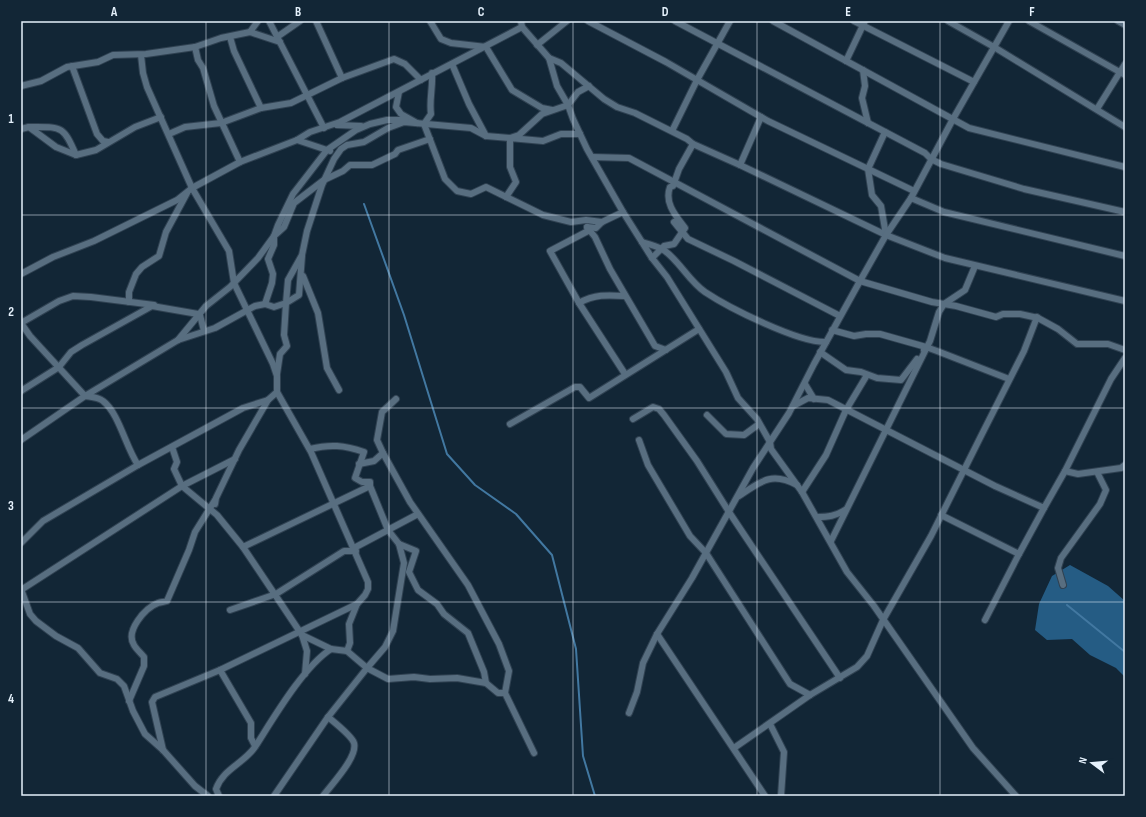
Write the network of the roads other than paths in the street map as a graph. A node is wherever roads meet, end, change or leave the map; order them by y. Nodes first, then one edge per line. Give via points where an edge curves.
1 (258, 21) edge
2 (270, 21) edge
3 (300, 21) edge
4 (316, 21) edge
5 (430, 21) edge
6 (567, 21) edge
7 (588, 21) edge
8 (675, 21) edge
9 (730, 21) edge
10 (773, 21) edge
11 (854, 21) edge
12 (948, 21) edge
13 (1009, 21) edge
14 (1029, 21) edge
15 (1118, 21) edge
16 (596, 23) edge
17 (521, 24) edge
18 (864, 24) edge
19 (1125, 25) edge
20 (250, 32) junction
21 (230, 36) junction
22 (279, 39) junction
23 (717, 43) junction
24 (537, 45) junction
25 (195, 47) junction
26 (486, 47) junction
27 (994, 47) junction
28 (141, 55) junction
29 (549, 58) junction
30 (846, 61) junction
31 (452, 64) junction
32 (1125, 64) edge
33 (72, 66) junction
34 (863, 70) junction
35 (432, 73) junction
36 (1123, 73) edge
37 (342, 78) junction
38 (421, 80) junction
39 (696, 80) junction
40 (974, 82) junction
41 (21, 86) edge
42 (589, 86) junction
43 (399, 92) junction
44 (307, 95) junction
45 (568, 105) junction
46 (261, 108) junction
47 (1097, 108) junction
48 (553, 110) junction
49 (161, 116) junction
50 (761, 117) junction
51 (953, 119) junction
52 (221, 123) junction
53 (868, 123) junction
54 (420, 124) junction
55 (333, 125) junction
56 (363, 126) junction
57 (29, 127) junction
58 (1125, 127) edge
59 (324, 128) junction
60 (21, 129) edge
61 (672, 131) junction
62 (885, 132) junction
63 (168, 134) junction
64 (580, 134) junction
65 (486, 136) junction
66 (510, 138) junction
67 (430, 139) junction
68 (297, 140) junction
69 (108, 142) junction
70 (693, 144) junction
71 (328, 150) junction
72 (337, 154) junction
73 (76, 155) junction
74 (592, 157) junction
75 (931, 159) junction
76 (240, 162) junction
77 (740, 165) junction
78 (1125, 167) edge
79 (868, 169) junction
80 (324, 180) junction
81 (675, 181) junction
82 (190, 190) junction
83 (914, 191) junction
84 (506, 197) junction
85 (911, 198) junction
86 (623, 212) junction
87 (1125, 212) edge
88 (602, 222) junction
89 (674, 222) dead end
90 (587, 227) junction
91 (682, 233) junction
92 (886, 235) junction
93 (274, 236) junction
94 (642, 242) junction
95 (662, 249) junction
96 (302, 255) junction
97 (1125, 256) edge
98 (652, 258) junction
99 (975, 266) junction
100 (21, 274) edge
101 (302, 275) junction
102 (860, 281) junction
103 (234, 283) junction
104 (626, 296) junction
105 (1125, 301) edge
106 (129, 302) junction
107 (286, 302) junction
108 (579, 303) junction
109 (265, 304) junction
110 (944, 304) junction
111 (154, 305) junction
112 (246, 311) junction
113 (200, 315) junction
114 (840, 316) junction
115 (1037, 317) junction
116 (21, 323) edge
117 (699, 329) junction
118 (832, 330) junction
119 (204, 331) junction
120 (178, 340) junction
121 (826, 342) junction
122 (926, 347) junction
123 (666, 350) junction
124 (1125, 350) edge
125 (820, 352) junction
126 (1125, 358) edge
127 (59, 367) junction
128 (625, 374) junction
129 (866, 375) junction
130 (277, 376) junction
131 (1009, 379) junction
132 (805, 384) junction
133 (340, 390) dead end
134 (21, 391) edge
135 (277, 392) junction
136 (85, 396) junction
137 (814, 398) junction
138 (396, 399) dead end
139 (268, 400) junction
140 (792, 407) junction
141 (846, 410) junction
142 (707, 415) dead end
143 (633, 419) dead end
144 (510, 424) dead end
145 (759, 424) junction
146 (886, 431) junction
147 (21, 440) edge
148 (639, 440) dead end
149 (770, 442) junction
150 (172, 447) junction
151 (310, 449) junction
152 (383, 454) junction
153 (235, 459) junction
154 (359, 464) junction
155 (138, 465) junction
156 (1125, 465) edge
157 (964, 469) junction
158 (1065, 471) junction
159 (1097, 472) junction
160 (798, 485) junction
161 (182, 486) junction
162 (370, 486) junction
163 (802, 492) junction
164 (738, 497) junction
165 (215, 500) junction
166 (335, 503) junction
167 (1044, 508) junction
168 (210, 510) junction
169 (847, 510) junction
170 (729, 512) junction
171 (418, 514) junction
172 (217, 515) junction
173 (941, 515) junction
174 (817, 517) junction
175 (388, 530) junction
176 (831, 541) junction
177 (21, 542) edge
178 (399, 544) junction
179 (243, 547) junction
180 (355, 549) junction
181 (706, 553) junction
182 (1019, 554) junction
183 (1063, 585) dead end
184 (21, 590) edge
185 (276, 594) junction
186 (357, 604) junction
187 (230, 610) dead end
188 (883, 620) junction
189 (985, 620) dead end
190 (301, 634) junction
191 (657, 634) junction
192 (331, 649) junction
193 (347, 651) junction
194 (367, 668) junction
195 (220, 670) junction
196 (305, 676) junction
197 (840, 678) junction
198 (486, 683) junction
199 (505, 694) junction
200 (810, 695) junction
201 (129, 701) junction
202 (629, 713) dead end
203 (328, 717) junction
204 (770, 724) junction
205 (255, 746) junction
206 (734, 748) junction
207 (163, 750) junction
208 (534, 753) dead end
209 (208, 796) edge
210 (219, 796) edge
211 (274, 796) edge
212 (323, 796) edge
213 (764, 796) edge
214 (781, 796) edge
215 (1016, 796) edge

1 - 20 street
2 - 22 street
3 - 22 street
4 - 37 street
5 - 26 street via 441,39 456,44
6 - 24 street
7 - 16 street
8 - 23 street
9 - 23 street
10 - 30 street
11 - 18 street
12 - 27 street
13 - 27 street
14 - 36 street
15 - 19 street
16 - 39 street
17 - 24 street
17 - 26 street
18 - 30 street
18 - 40 street
20 - 21 street
20 - 22 street
21 - 25 street
21 - 46 street via 234,51
22 - 44 street
23 - 39 street
23 - 53 street
24 - 29 street
25 - 28 street
25 - 52 street
26 - 31 street
26 - 48 street via 512,90 542,108
27 - 40 street
27 - 47 street
28 - 33 street via 113,55 98,62
28 - 49 street via 142,73
29 - 42 street via 561,63
29 - 45 street via 557,86
30 - 34 street
31 - 35 street
31 - 65 street
32 - 36 street
33 - 41 street via 41,81
33 - 69 street via 97,134 103,141
34 - 51 street
34 - 53 street via 865,86 862,98
35 - 38 street
35 - 54 street via 431,114
36 - 47 street
37 - 38 street via 394,59 405,64
37 - 44 street
38 - 43 street
39 - 50 street
39 - 61 street
40 - 51 street
42 - 45 street via 578,92
42 - 61 street via 617,107
43 - 54 street via 396,107 401,114
43 - 55 street
44 - 46 street via 291,102
44 - 59 street
45 - 48 street
45 - 64 street
46 - 52 street
47 - 58 street
48 - 66 street via 542,114 518,135
49 - 63 street
49 - 69 street
50 - 77 street
50 - 79 street
51 - 75 street
51 - 78 street via 969,128
52 - 63 street via 185,127
52 - 76 street
53 - 62 street
54 - 56 street via 402,119
54 - 65 street via 471,128
54 - 67 street
54 - 72 street via 404,122 395,125 364,142 346,145
55 - 56 street
55 - 59 street
56 - 71 street
57 - 60 street
57 - 73 street via 56,147
57 - 73 street via 57,128 63,131 67,134
59 - 68 street via 310,132
61 - 70 street
62 - 75 street via 925,153
62 - 79 street
63 - 82 street
64 - 66 street via 560,134 535,142
64 - 74 street
65 - 66 street
66 - 84 street via 510,167 516,182
67 - 80 street via 398,150 372,165 350,165
67 - 84 street via 446,179 457,191 471,194 486,187
68 - 71 street
68 - 76 street
69 - 73 street via 96,150
70 - 77 street
70 - 81 street
71 - 72 street
71 - 93 street via 293,194
72 - 80 street
74 - 81 street via 630,158
74 - 86 street
75 - 83 street
75 - 87 street via 1024,189
76 - 82 street
77 - 92 street
79 - 83 street
79 - 92 street via 872,195 881,206
80 - 93 street via 294,203 284,227
80 - 96 street via 307,230
81 - 91 street via 669,190 671,209 685,228
81 - 102 street
82 - 100 street via 177,200
82 - 103 street via 229,251
82 - 106 street via 166,232 159,256 136,274 129,292
83 - 85 street
84 - 88 street via 543,216 571,222
85 - 92 street
85 - 97 street via 944,212
86 - 88 street
86 - 94 street
88 - 90 street via 596,228
89 - 91 street
90 - 104 street
90 - 108 street via 588,231 550,251
91 - 95 street via 674,244
91 - 114 street via 699,245
92 - 99 street via 945,258
92 - 102 street
93 - 103 street via 258,258
93 - 109 street via 274,245 268,259 272,283
94 - 95 street
94 - 98 street
95 - 98 street
95 - 121 street via 705,292 782,330 814,342
96 - 101 street
96 - 107 street via 288,280
98 - 117 street via 667,277
99 - 105 street
99 - 110 street via 965,290
101 - 107 street via 299,295
101 - 133 street via 318,313 327,368
102 - 110 street
102 - 114 street
103 - 112 street
103 - 113 street via 219,298 206,306
104 - 108 street via 598,295
104 - 123 street via 655,346
106 - 111 street
106 - 116 street via 74,296 59,301
107 - 109 street via 274,307
107 - 130 street via 284,335 287,346 280,354
108 - 128 street
109 - 112 street
110 - 115 street via 996,317 1003,314 1020,314
110 - 122 street
111 - 113 street
111 - 127 street via 71,352
112 - 119 street via 215,328
112 - 130 street
113 - 119 street
113 - 120 street
114 - 118 street
115 - 124 street via 1077,344 1108,344
115 - 131 street via 1024,351
116 - 127 street
117 - 123 street
117 - 145 street via 726,372 738,398
118 - 121 street
118 - 122 street via 854,336 880,334
119 - 120 street
120 - 136 street
121 - 125 street
122 - 129 street via 901,380
122 - 131 street
122 - 146 street
123 - 128 street
125 - 129 street via 840,367
125 - 132 street
126 - 158 street via 1111,379
127 - 134 street
127 - 136 street
128 - 144 street via 589,398 578,386 572,388
129 - 141 street
130 - 135 street
131 - 157 street
132 - 137 street
132 - 140 street
135 - 139 street
135 - 151 street
136 - 147 street
136 - 155 street via 104,402 117,419 130,454
137 - 140 street via 808,398
137 - 141 street via 828,400
138 - 152 street via 382,412 377,440
139 - 150 street via 243,408
139 - 153 street
140 - 149 street
141 - 146 street
141 - 163 street via 826,455
142 - 145 street via 726,434 744,435
143 - 170 street via 653,407 659,409 697,461
145 - 149 street
146 - 157 street
146 - 169 street
148 - 181 street via 648,465 690,536
149 - 160 street via 771,448
149 - 164 street
150 - 155 street
150 - 161 street via 178,462 174,469
151 - 154 street via 346,446 364,452
151 - 166 street
152 - 154 street via 374,461
152 - 171 street
153 - 161 street
153 - 165 street
154 - 162 street via 355,478 362,482 370,482
155 - 177 street via 43,521
156 - 159 street
157 - 167 street via 994,486
157 - 173 street
158 - 159 street via 1078,474
158 - 167 street
159 - 183 street via 1106,490 1100,504 1061,558 1058,568
160 - 163 street
160 - 164 street via 782,478 763,480
161 - 168 street
161 - 184 street
162 - 166 street
162 - 175 street
163 - 174 street
164 - 170 street
165 - 168 street
165 - 172 street
166 - 179 street
166 - 180 street
167 - 182 street
168 - 172 street
168 - 201 street via 195,532 167,601 158,603 138,619 132,633 134,645 144,657 144,666
169 - 174 street via 838,515
169 - 176 street
170 - 181 street
170 - 197 street
171 - 175 street
171 - 199 street via 468,585 499,644 509,671
172 - 179 street
173 - 182 street
173 - 188 street
174 - 176 street
175 - 178 street
175 - 180 street
176 - 188 street via 847,572
178 - 194 street via 404,563 393,631 385,646
178 - 198 street via 416,551 409,572 418,590 468,633
179 - 185 street
180 - 185 street via 344,551
180 - 186 street via 368,582 368,589
181 - 191 street
181 - 200 street via 790,684
182 - 189 street
184 - 201 street via 30,614 56,636 78,648 100,673 120,682
185 - 187 street
185 - 190 street
186 - 190 street
186 - 193 street via 349,624 350,643
188 - 197 street via 867,656 857,667
188 - 215 street via 973,748
190 - 192 street
190 - 195 street
190 - 196 street via 307,651
191 - 202 street via 643,663 637,692
191 - 206 street
192 - 193 street
192 - 196 street
193 - 194 street
194 - 198 street via 388,679 458,678
194 - 203 street
195 - 205 street via 251,723 251,738
195 - 207 street via 153,699
196 - 205 street
197 - 200 street
198 - 199 street via 498,693
199 - 208 street
200 - 204 street
201 - 207 street via 146,734
203 - 211 street
203 - 212 street via 352,740 354,747 350,760
204 - 206 street
204 - 214 street via 784,752
205 - 210 street via 221,777 216,789
206 - 213 street
207 - 209 street via 195,786

